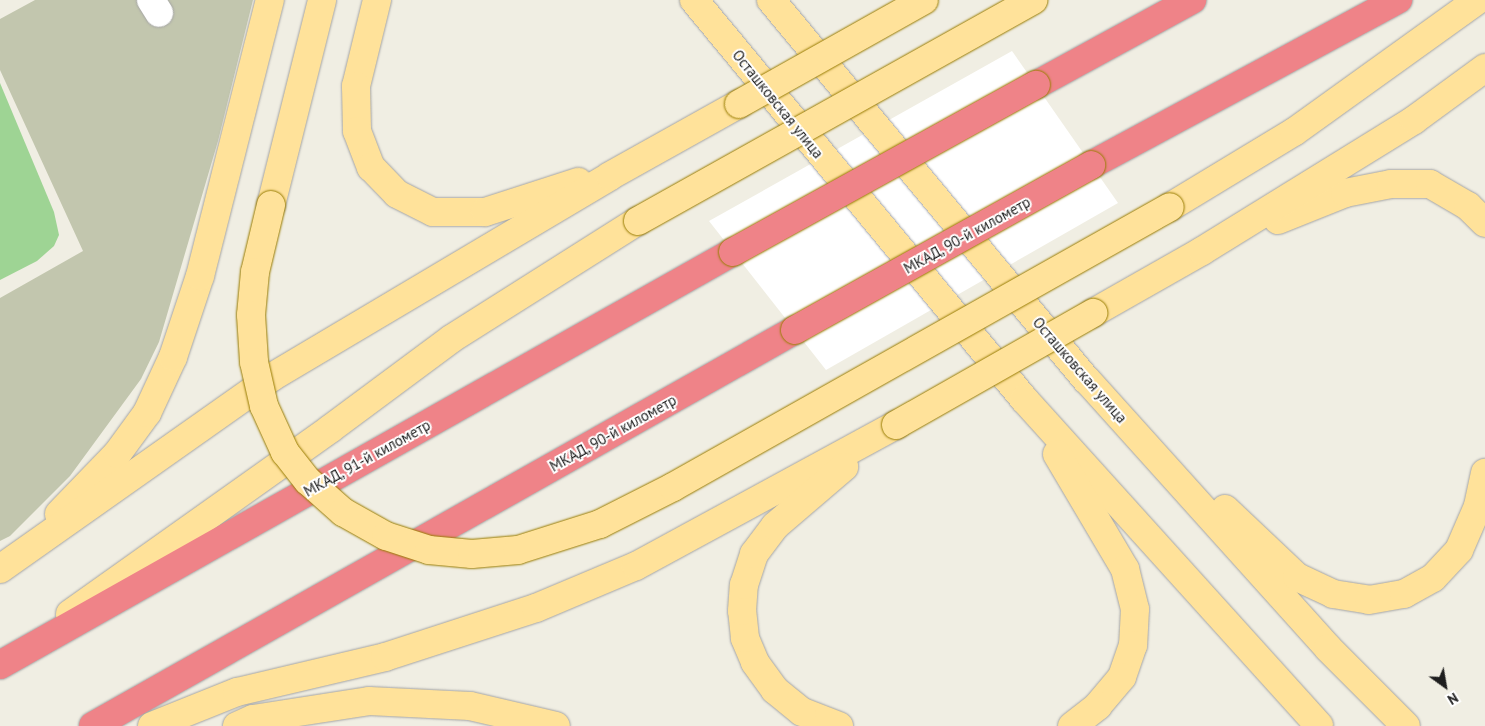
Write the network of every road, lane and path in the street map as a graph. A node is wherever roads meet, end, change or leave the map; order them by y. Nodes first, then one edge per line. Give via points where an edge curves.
1 (270, 0) edge
2 (322, 0) edge
3 (377, 0) edge
4 (681, 0) edge
5 (694, 0) edge
6 (771, 0) edge
7 (924, 0) edge
8 (1034, 0) edge
9 (1192, 0) edge
10 (1398, 0) edge
11 (1478, 0) edge
12 (724, 38) junction
13 (1485, 68) edge
14 (608, 173) junction
15 (1485, 223) edge
16 (1202, 251) junction
17 (1087, 380) junction
18 (1024, 399) junction
19 (853, 454) junction
20 (1485, 473) edge
21 (0, 569) edge
22 (385, 657) junction
23 (0, 664) edge
24 (245, 723) edge
25 (93, 726) edge
26 (152, 726) edge
27 (556, 726) edge
28 (839, 726) edge
29 (1072, 726) edge
30 (1319, 726) edge
31 (1406, 726) edge

1 - 21 main road via 200,276 173,357 154,397 117,454 77,498
2 - 11 main road, bridge via 255,272 252,315 254,362 264,406 285,452 308,481 344,512 377,531 429,550 472,554 518,550 600,524 681,482 1170,206 1294,132
3 - 14 main road via 356,86 357,131 371,167 397,194 433,212 485,212
4 - 12 main road
5 - 12 main road, Осташковская улица
6 - 17 main road, Осташковская улица
7 - 14 main road, bridge via 653,152
8 - 23 main road, bridge via 638,221 451,339
9 - 23 highway, МКАД, 91-й километр, bridge via 733,252
10 - 25 highway, МКАД, 90-й километр, bridge via 795,330
12 - 18 main road, Осташковская улица
13 - 16 main road via 1414,120
14 - 21 main road via 272,378 185,436 98,502
15 - 16 main road via 1468,206 1430,184 1390,184 1345,193
16 - 19 main road, bridge via 896,425
17 - 20 main road via 1297,577 1334,594 1369,600 1404,594 1433,578 1458,550 1478,506
17 - 31 main road, Осташковская улица via 1328,648
18 - 29 main road via 1125,569 1135,609 1133,645 1122,677 1098,706
18 - 30 main road, Осташковская улица
19 - 22 main road via 636,566 536,608
19 - 28 main road via 774,526 754,554 744,584 742,611 745,638 755,662 775,690 802,712
22 - 24 main road
22 - 26 main road via 237,692
24 - 27 main road via 369,701 470,706

